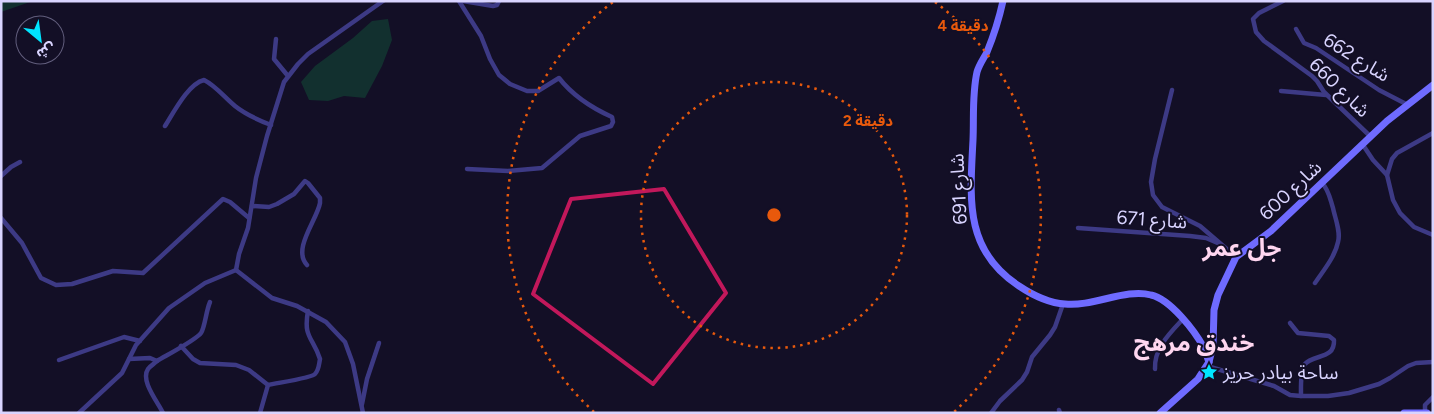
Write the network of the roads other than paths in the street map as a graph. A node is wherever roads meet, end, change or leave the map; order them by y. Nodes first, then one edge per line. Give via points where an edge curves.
1 (383, 1) edge
2 (461, 1) edge
3 (499, 1) edge
4 (1004, 1) edge
5 (1283, 1) edge
6 (1296, 29) dead end
7 (276, 39) dead end
8 (288, 76) junction
9 (1433, 85) edge
10 (1172, 90) dead end
11 (1281, 91) dead end
12 (1327, 95) junction
13 (1408, 105) junction
14 (271, 125) junction
15 (165, 126) dead end
16 (1433, 133) edge
17 (1371, 137) junction
18 (1363, 145) junction
19 (20, 162) dead end
20 (467, 169) dead end
21 (1387, 175) junction
22 (1, 176) edge
23 (1322, 183) junction
24 (252, 206) junction
25 (1, 218) edge
26 (249, 218) junction
27 (1078, 228) dead end
28 (1433, 235) edge
29 (1222, 244) junction
30 (1236, 257) junction
31 (307, 264) dead end
32 (236, 270) junction
33 (1315, 283) dead end
34 (210, 302) dead end
35 (1063, 304) junction
36 (308, 312) junction
37 (1183, 319) junction
38 (1290, 323) dead end
39 (140, 341) junction
40 (378, 343) dead end
41 (181, 346) junction
42 (129, 359) junction
43 (59, 360) dead end
44 (157, 361) junction
45 (1433, 362) edge
46 (1208, 364) junction
47 (1155, 369) dead end
48 (268, 385) junction
49 (1301, 396) junction
50 (1433, 397) edge
51 (361, 406) junction
52 (1425, 412) edge
53 (79, 413) edge
54 (164, 413) edge
55 (260, 413) edge
56 (363, 413) edge
57 (991, 413) edge
58 (1160, 413) edge
59 (1404, 413) edge

1 - 8 street via 308,54
2 - 3 street via 493,6
2 - 20 street via 499,75 510,84 538,91 559,78 566,88 612,117 613,122 611,126 580,136 542,168 508,171
4 - 35 main road, شارع 691 via 975,86 974,221 984,251 1002,273 1032,294
5 - 12 street, شارع 660 via 1253,19 1256,32 1273,49 1312,76
6 - 13 street, شارع 662 via 1304,43
7 - 8 street via 274,59
8 - 14 street
9 - 13 main road, شارع 600
10 - 29 street via 1155,159 1152,195 1162,207 1200,226
11 - 12 street
12 - 17 street, شارع 660
13 - 17 main road, شارع 600
14 - 15 street via 234,106 204,80 197,82
14 - 24 street via 256,178
16 - 21 street via 1397,153
17 - 18 main road, شارع 600
18 - 21 street
18 - 23 main road, شارع 600
19 - 22 street
21 - 28 street via 1400,213 1414,228
23 - 30 main road, شارع 600 via 1271,231
23 - 33 street via 1330,197 1339,241
24 - 26 street
24 - 31 street via 269,207 294,194 305,181 308,183 318,194 320,203 303,245 302,255
25 - 26 street via 22,243 41,278 60,286 113,271 143,273 223,199
26 - 32 street
27 - 29 street, شارع 671 via 1190,236
29 - 30 street
30 - 46 main road, شارع 600 via 1214,310 1213,346
32 - 36 street via 272,298
32 - 39 street via 205,283 169,308
34 - 41 street via 200,335
35 - 37 main road, شارع 691 via 1150,294 1165,302
35 - 57 street via 1055,327 1032,357 1022,380
36 - 48 street via 305,325 308,337 320,359 317,372 312,377
36 - 51 street via 326,322 345,342
37 - 46 main road, شارع 691 via 1204,348
37 - 47 street via 1162,344
38 - 49 street via 1298,333 1329,336 1334,340 1330,352 1306,363 1303,368
39 - 42 street
39 - 43 street via 124,337
40 - 51 street
41 - 44 street
41 - 48 street via 200,363 236,365 249,370
42 - 44 street
42 - 53 street via 119,376
44 - 54 street via 146,376
45 - 49 street via 1408,366 1379,384 1349,393
46 - 49 street via 1266,383 1290,395
46 - 58 main road, شارع 600 via 1198,379
48 - 55 street
50 - 52 street via 1425,405
51 - 56 street
52 - 59 main road

